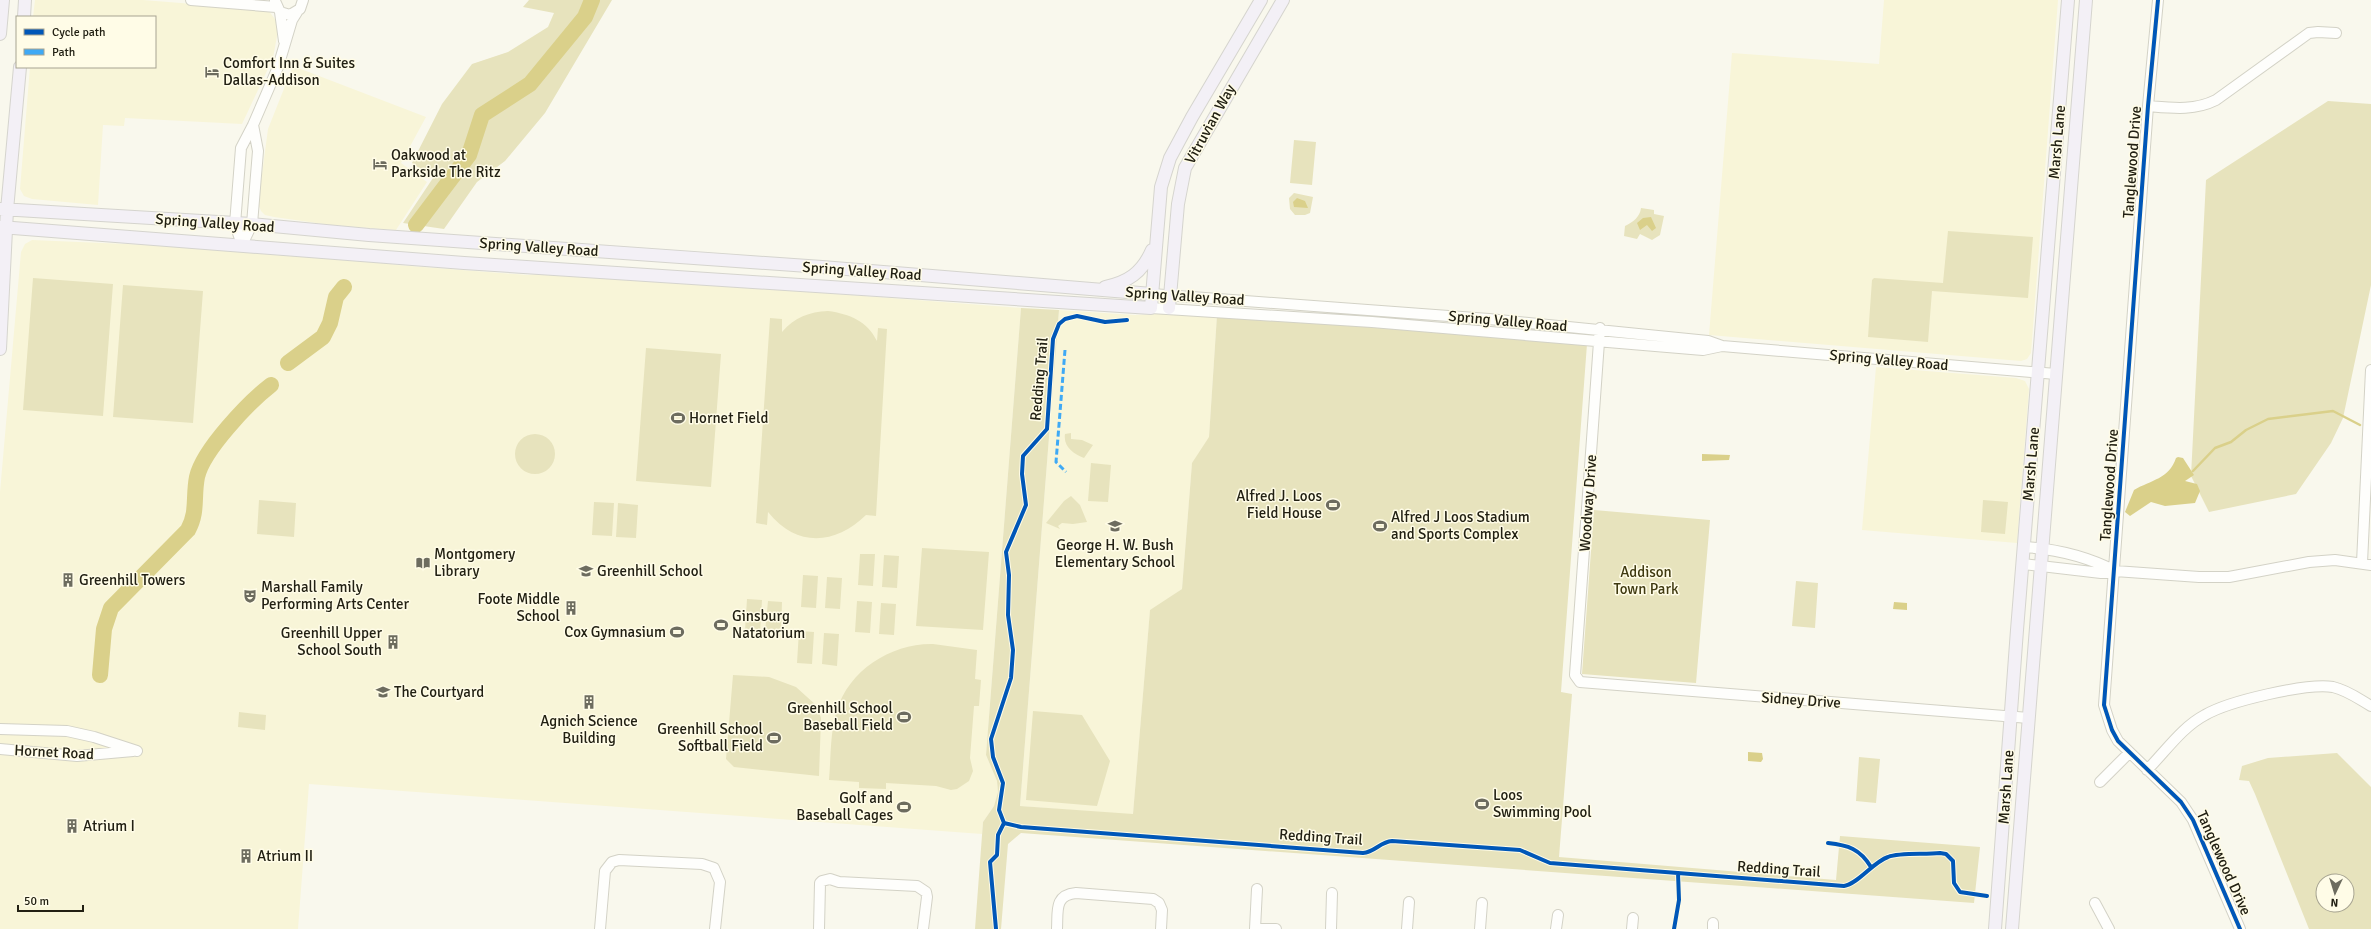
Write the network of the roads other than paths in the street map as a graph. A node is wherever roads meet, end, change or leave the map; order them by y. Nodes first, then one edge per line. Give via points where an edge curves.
1 (3, 0) edge
2 (25, 0) edge
3 (191, 0) edge
4 (303, 0) edge
5 (1261, 0) edge
6 (1282, 0) edge
7 (2068, 0) edge
8 (2086, 0) edge
9 (2158, 0) edge
10 (277, 6) edge
11 (297, 12) junction
12 (24, 16) edge
13 (1246, 26) junction
14 (2336, 33) dead end
15 (0, 34) edge
16 (1262, 36) junction
17 (284, 45) junction
18 (20, 68) edge
19 (2148, 106) junction
20 (1192, 117) junction
21 (253, 125) junction
22 (2056, 158) junction
23 (1188, 160) junction
24 (2074, 160) junction
25 (4, 209) edge
26 (235, 224) junction
27 (252, 224) junction
28 (3, 227) edge
29 (1156, 242) junction
30 (242, 245) junction
31 (1004, 281) junction
32 (1092, 290) junction
33 (1152, 294) junction
34 (1170, 295) junction
35 (1003, 297) junction
36 (1151, 308) junction
37 (1170, 308) junction
38 (1600, 328) junction
39 (1599, 341) junction
40 (1722, 346) junction
41 (0, 349) edge
42 (2371, 370) edge
43 (2038, 373) junction
44 (2056, 374) junction
45 (2024, 547) junction
46 (2042, 548) junction
47 (2023, 564) junction
48 (2366, 564) edge
49 (2041, 566) junction
50 (2115, 571) junction
51 (1576, 678) joint
52 (2371, 706) edge
53 (2011, 716) junction
54 (2029, 718) junction
55 (0, 729) edge
56 (0, 748) edge
57 (2129, 753) junction
58 (2147, 770) junction
59 (2100, 782) dead end
60 (1258, 889) dead end
61 (1332, 892) dead end
62 (1409, 902) dead end
63 (1482, 903) dead end
64 (2095, 903) dead end
65 (1558, 915) dead end
66 (1633, 918) dead end
67 (600, 929) edge
68 (715, 929) edge
69 (819, 929) edge
70 (924, 929) edge
71 (1056, 929) edge
72 (1161, 929) edge
73 (1255, 929) edge
74 (1261, 929) edge
75 (1276, 929) edge
76 (1331, 929) edge
77 (1407, 929) edge
78 (1480, 929) edge
79 (1556, 929) edge
80 (1632, 929) edge
81 (1995, 929) edge
82 (2012, 929) edge
83 (2109, 929) edge
84 (2240, 929) edge

1 - 15 main road
2 - 12 main road
3 - 10 street
4 - 11 street
5 - 13 main road, Vitruvian Way
6 - 16 main road, Vitruvian Way
7 - 22 main road, Marsh Lane
8 - 24 main road, Marsh Lane
9 - 19 street, Tanglewood Drive
10 - 11 street via 290,14
10 - 17 street
11 - 17 street
13 - 16 main road
13 - 20 main road, Vitruvian Way
14 - 19 street via 2309,34 2206,105 2179,109
16 - 23 main road, Vitruvian Way
17 - 21 street via 278,67
18 - 25 main road
19 - 50 street, Tanglewood Drive
20 - 23 main road via 1198,126 1190,146
20 - 29 main road, Vitruvian Way via 1170,158 1162,182
21 - 26 street via 241,148
21 - 27 street via 258,151
22 - 24 main road
22 - 43 main road, Marsh Lane
23 - 34 main road, Vitruvian Way via 1180,186
24 - 44 main road, Marsh Lane
25 - 26 main road, Spring Valley Road
25 - 28 main road
26 - 27 main road, Spring Valley Road
26 - 30 street
27 - 30 street
27 - 31 main road, Spring Valley Road via 377,236
28 - 30 main road, Spring Valley Road
28 - 41 main road
29 - 32 main road via 1144,267 1136,275 1126,282
29 - 33 main road, Vitruvian Way
30 - 35 main road, Spring Valley Road via 464,263 964,297
31 - 32 main road, Spring Valley Road
31 - 35 main road
32 - 33 main road, Spring Valley Road
33 - 34 street, Spring Valley Road
33 - 36 main road, Vitruvian Way
34 - 37 main road, Vitruvian Way
34 - 38 street, Spring Valley Road
35 - 36 main road, Spring Valley Road
36 - 37 street, Spring Valley Road
37 - 39 street, Spring Valley Road
38 - 39 street, Woodway Drive
38 - 40 street, Spring Valley Road via 1708,341
39 - 40 street, Spring Valley Road via 1703,350
39 - 51 street, Woodway Drive
40 - 43 street, Spring Valley Road
42 - 48 street
43 - 44 street, Spring Valley Road
43 - 45 main road, Marsh Lane
44 - 46 main road, Marsh Lane
45 - 46 street
45 - 47 main road, Marsh Lane
46 - 49 main road, Marsh Lane
46 - 50 street via 2097,562
47 - 49 street
47 - 53 main road, Marsh Lane
48 - 50 street via 2335,560 2309,562 2229,577
49 - 50 street via 2101,573
49 - 54 main road, Marsh Lane
50 - 57 street, Tanglewood Drive via 2104,705 2112,730
51 - 53 street, Sidney Drive via 1580,682
52 - 58 street via 2352,694 2332,687 2301,688 2229,705 2204,715
53 - 54 street, Sidney Drive
53 - 81 main road, Marsh Lane
54 - 82 main road, Marsh Lane
55 - 56 street, Hornet Road via 67,731 137,751 77,756
57 - 58 street, Tanglewood Drive
57 - 59 street
58 - 84 street, Tanglewood Drive via 2181,802 2193,820
60 - 73 street
61 - 76 street
62 - 77 street
63 - 78 street
64 - 83 street
65 - 79 street
66 - 80 street
67 - 68 street via 605,870 612,862 619,860 702,864 714,868 720,882
69 - 70 street via 820,887 822,881 827,879 839,882 917,886 926,892
71 - 72 street via 1061,899 1065,894 1076,893 1153,899 1159,903 1162,910
74 - 75 street

